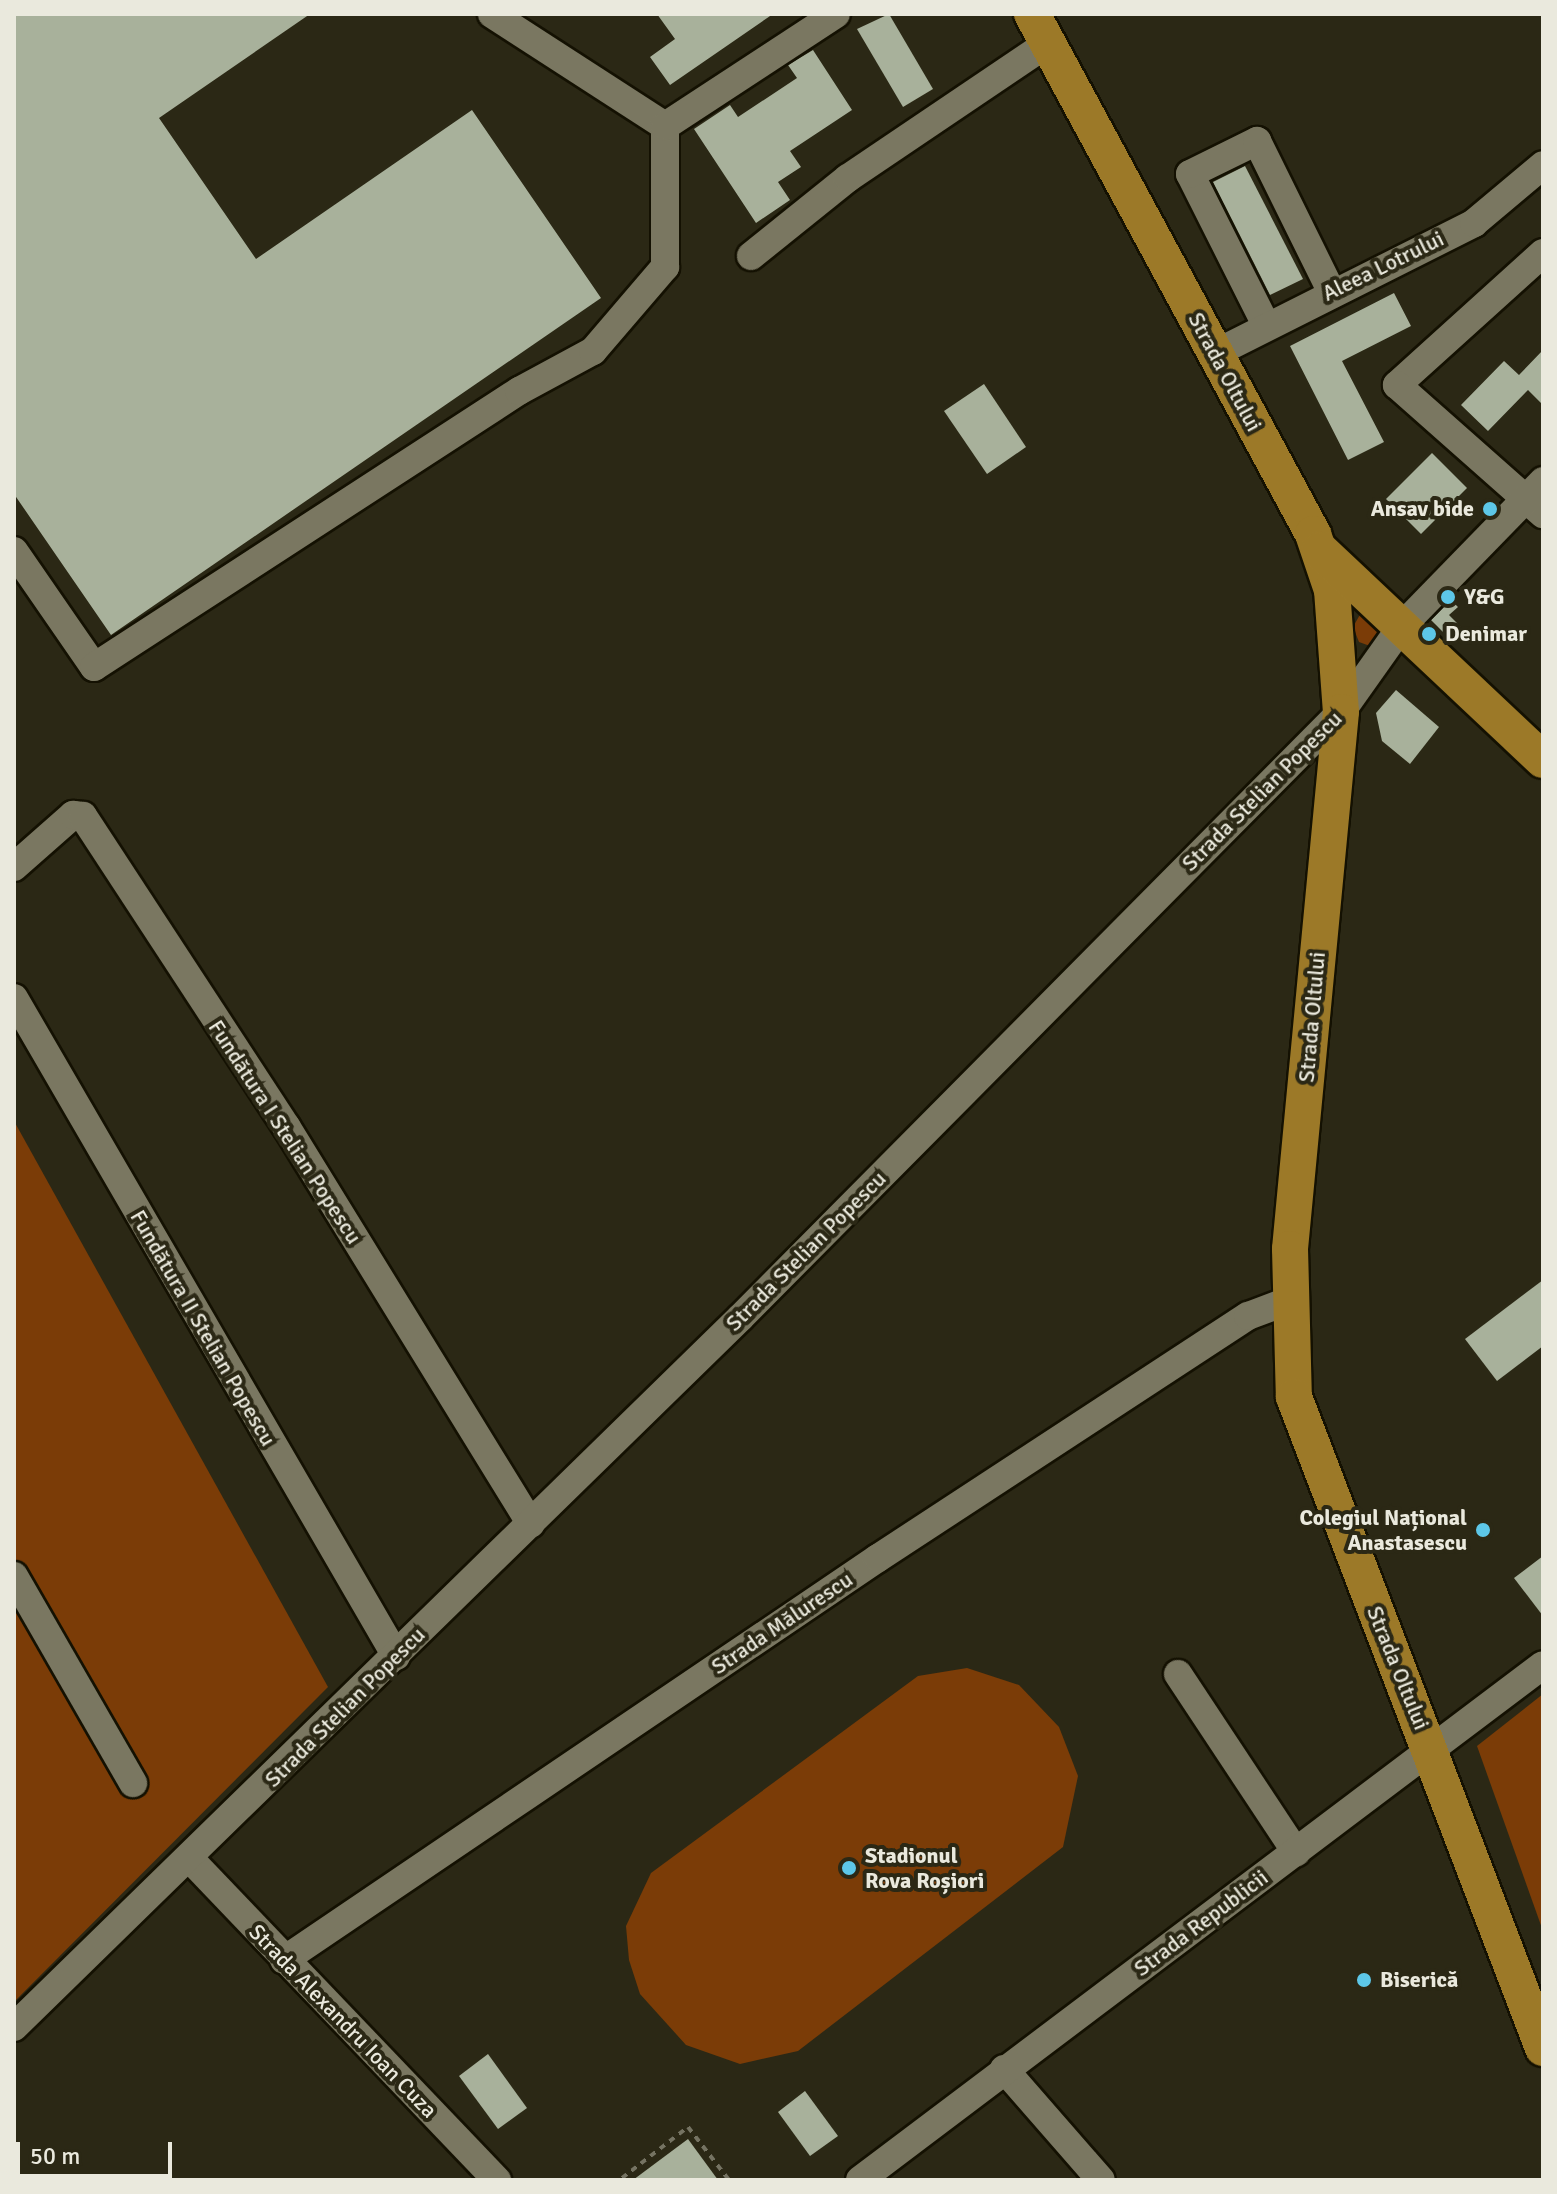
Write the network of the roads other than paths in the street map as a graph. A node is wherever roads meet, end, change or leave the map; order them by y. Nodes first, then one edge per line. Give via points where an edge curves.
1 (492, 14) edge
2 (836, 14) edge
3 (1039, 29) edge
4 (665, 126) junction
5 (1543, 165) edge
6 (1543, 253) edge
7 (751, 256) dead end
8 (1331, 291) junction
9 (1266, 325) junction
10 (1214, 354) junction
11 (1538, 498) edge
12 (1320, 550) junction
13 (14, 551) edge
14 (1402, 626) junction
15 (1341, 712) junction
16 (1543, 760) edge
17 (14, 867) edge
18 (14, 998) edge
19 (1288, 1301) junction
20 (531, 1524) junction
21 (14, 1576) edge
22 (396, 1656) junction
23 (1543, 1665) edge
24 (1178, 1674) dead end
25 (1432, 1750) junction
26 (133, 1783) dead end
27 (1296, 1852) junction
28 (191, 1860) junction
29 (284, 1960) junction
30 (14, 2027) edge
31 (1543, 2048) edge
32 (1004, 2069) junction
33 (497, 2180) edge
34 (860, 2180) edge
35 (1101, 2180) edge

1 - 4 street
2 - 4 street
3 - 7 street
3 - 10 main road, Strada Oltului
4 - 13 street via 665,267 593,351 519,391 105,664 94,667
5 - 8 street, Aleea Lotrului via 1474,223
6 - 11 street via 1397,385
8 - 9 street, Aleea Lotrului
8 - 9 street via 1257,141 1190,174
9 - 10 street, Aleea Lotrului
10 - 12 main road, Strada Oltului
11 - 14 street, Strada Stelian Popescu
12 - 14 main road
12 - 15 main road, Strada Oltului via 1338,626
14 - 15 street, Strada Stelian Popescu
14 - 16 main road
15 - 19 main road, Strada Oltului
15 - 20 street, Strada Stelian Popescu
17 - 20 street, Fundătura I Stelian Popescu via 73,815 83,816 286,1126
18 - 22 street, Fundătura II Stelian Popescu
19 - 25 main road, Strada Oltului via 1294,1397 1308,1445
19 - 29 street, Strada Mălurescu via 1248,1316 878,1558
20 - 22 street, Strada Stelian Popescu
21 - 26 street
22 - 28 street, Strada Stelian Popescu
23 - 25 street, Strada Republicii
24 - 27 street
25 - 27 street, Strada Republicii
25 - 31 main road, Strada Oltului
27 - 32 street, Strada Republicii
28 - 29 street, Strada Alexandru Ioan Cuza
28 - 30 street, Strada Stelian Popescu
29 - 33 street, Strada Alexandru Ioan Cuza
32 - 34 street, Strada Republicii
32 - 35 street

